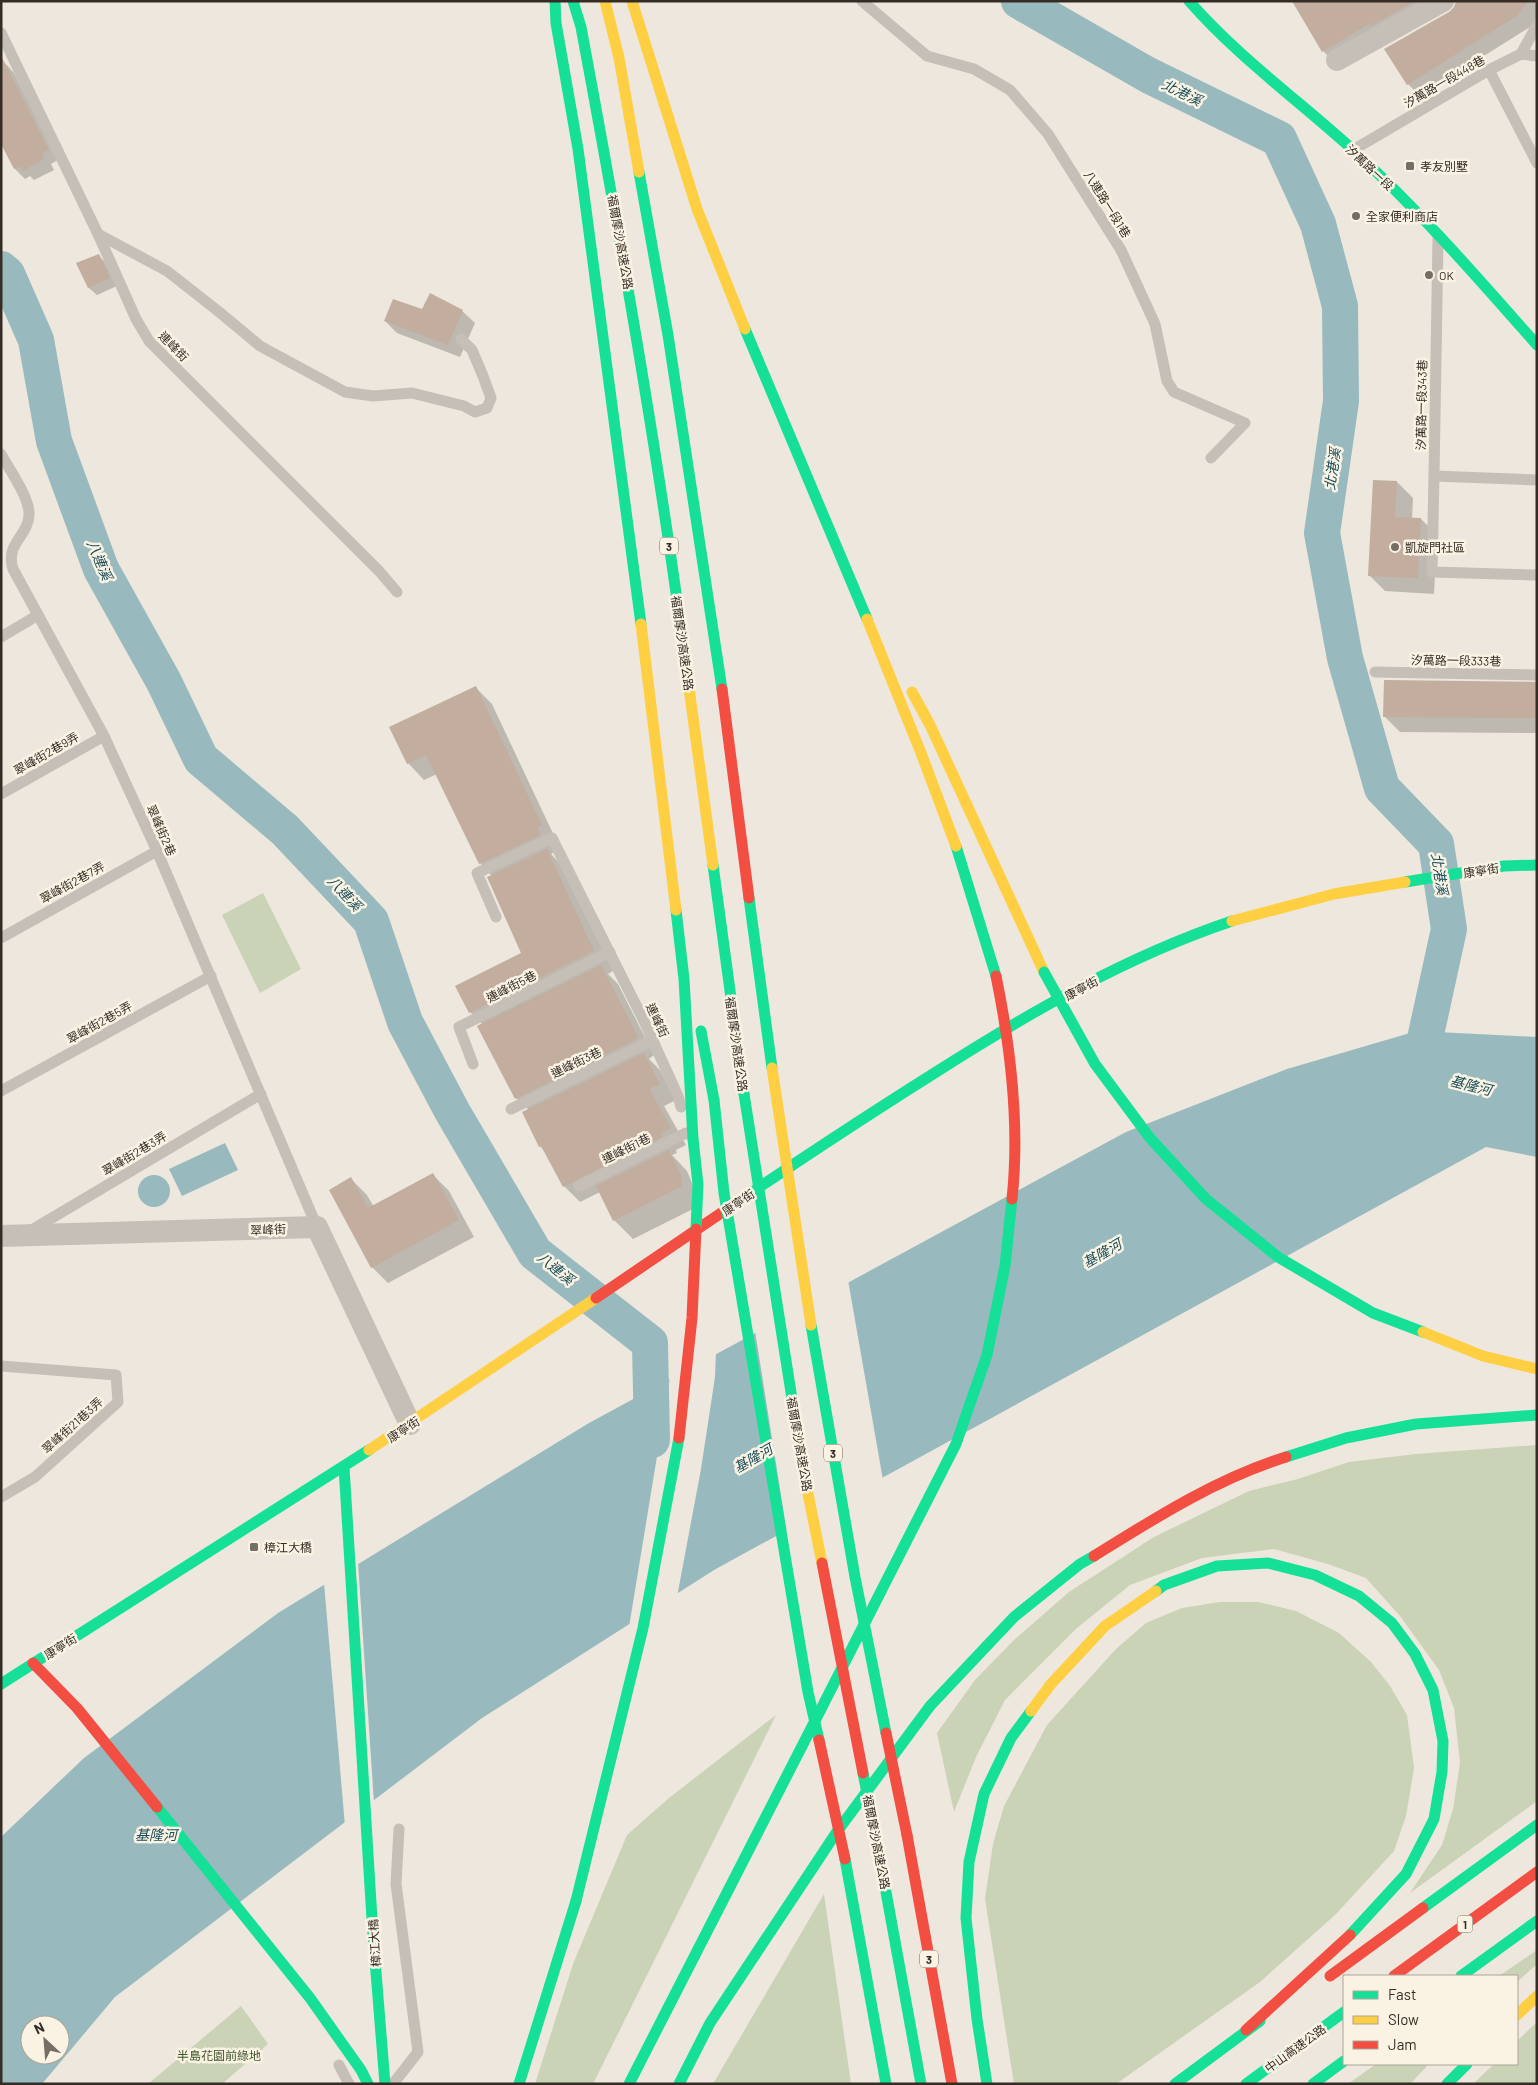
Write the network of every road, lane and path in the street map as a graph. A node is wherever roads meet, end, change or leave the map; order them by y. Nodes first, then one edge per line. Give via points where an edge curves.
1 (555, 1) edge
2 (573, 1) edge
3 (605, 1) edge
4 (632, 1) edge
5 (862, 1) edge
6 (1189, 1) edge
7 (1443, 1) edge
8 (1537, 25) edge
9 (1, 33) edge
10 (1521, 54) junction
11 (1537, 56) edge
12 (1337, 60) dead end
13 (1489, 70) junction
14 (1353, 150) junction
15 (1537, 163) edge
16 (1438, 232) junction
17 (98, 234) junction
18 (461, 339) dead end
19 (1537, 345) edge
20 (1, 454) edge
21 (1211, 458) dead end
22 (1434, 476) junction
23 (1537, 480) edge
24 (1537, 575) edge
25 (855, 590) junction
26 (398, 592) dead end
27 (38, 616) junction
28 (1, 636) edge
29 (1375, 672) dead end
30 (1537, 675) edge
31 (104, 736) junction
32 (1, 794) edge
33 (157, 851) junction
34 (1537, 865) edge
35 (496, 916) dead end
36 (1, 938) edge
37 (610, 952) junction
38 (211, 976) junction
39 (684, 979) junction
40 (652, 1040) junction
41 (473, 1064) dead end
42 (1, 1091) edge
43 (261, 1094) junction
44 (511, 1109) dead end
45 (689, 1136) junction
46 (579, 1186) dead end
47 (317, 1227) junction
48 (702, 1227) junction
49 (12, 1236) edge
50 (1, 1366) edge
51 (1537, 1369) edge
52 (1537, 1415) edge
53 (410, 1424) junction
54 (344, 1467) junction
55 (1, 1497) edge
56 (34, 1663) junction
57 (1, 1684) edge
58 (1537, 1825) edge
59 (399, 1829) dead end
60 (1537, 1872) edge
61 (1537, 1921) edge
62 (1395, 1975) edge
63 (1462, 1975) edge
64 (1320, 1983) dead end
65 (1304, 1994) dead end
66 (1537, 1996) edge
67 (1343, 2013) edge
68 (1518, 2014) edge
69 (1246, 2030) junction
70 (1343, 2062) edge
71 (338, 2065) dead end
72 (1466, 2065) edge
73 (349, 2084) edge
74 (368, 2084) edge
75 (385, 2084) edge
76 (393, 2084) edge
77 (519, 2084) edge
78 (629, 2084) edge
79 (679, 2084) edge
80 (886, 2084) edge
81 (921, 2084) edge
82 (952, 2084) edge
83 (987, 2084) edge
84 (1175, 2084) edge
85 (1246, 2084) edge
86 (1313, 2084) edge
87 (1447, 2084) edge

1 - 39 main road via 634,563
2 - 81 main road, 福爾摩沙高速公路 / 3, bridge via 624,258 660,476 744,1094 803,1470
3 - 82 main road, 3, bridge via 619,58 668,335 712,617 772,1068 812,1331 855,1578 907,1835
4 - 25 main road via 697,210
5 - 21 lane, 八連路一段1巷 via 927,56 974,69 1010,90 1048,134 1120,250 1155,324 1167,381 1174,392 1245,423
6 - 14 main road, 汐萬路一段 via 1210,24
7 - 12 street
8 - 10 lane
9 - 17 lane, 連峰街
10 - 11 lane
10 - 13 lane, 汐萬路一段448巷
13 - 14 lane, 汐萬路一段448巷
13 - 15 lane
14 - 16 main road, 汐萬路一段
16 - 19 main road, 汐萬路一段
16 - 22 lane, 汐萬路一段343巷
17 - 18 lane via 167,271 260,346 345,392 373,396 412,393 464,406 475,412 487,408 491,398 483,376 472,350
17 - 26 lane, 連峰街 via 149,341
20 - 27 lane, 翠峰街2巷 via 30,514 12,549 10,560
22 - 23 lane
22 - 24 lane, 汐萬路一段343巷 via 1432,572
25 - 51 main road, bridge via 930,724 1044,972 1095,1064 1150,1138 1213,1205 1278,1256 1373,1313 1483,1356
25 - 78 main road, bridge via 963,865 996,976 1007,1032 1015,1170 1005,1266 987,1354 956,1444
27 - 28 lane
27 - 31 lane, 翠峰街2巷
29 - 30 lane, 汐萬路一段333巷
31 - 32 lane, 翠峰街2巷9弄
31 - 33 lane, 翠峰街2巷
33 - 36 lane, 翠峰街2巷7弄
33 - 38 lane, 翠峰街2巷
34 - 48 main road, 康寧街 via 1504,866 1334,894 1242,917 1187,936 1092,981 986,1040
35 - 37 lane, 連峰街 via 477,873 552,838
37 - 40 lane, 連峰街
37 - 41 lane, 連峰街5巷 via 459,1027
38 - 42 lane, 翠峰街2巷5弄
38 - 43 lane, 翠峰街2巷
39 - 45 main road
39 - 80 main road, bridge via 703,1036 724,1193 808,1692 845,1859
40 - 44 lane, 連峰街3巷
40 - 45 lane, 連峰街 via 678,1096
43 - 47 lane, 翠峰街2巷
43 - 49 lane, 翠峰街2巷3弄
45 - 46 lane, 連峰街1巷
45 - 48 lane, 連峰街
45 - 77 main road, bridge via 698,1184 692,1318 680,1434 644,1628 576,1901
47 - 49 street, 翠峰街
47 - 53 street
48 - 53 main road, 康寧街
50 - 55 lane, 翠峰街21巷3弄 via 116,1375 118,1402 34,1476
52 - 79 main road via 1416,1424 1346,1438 1282,1458 1187,1499 1080,1564 1014,1617 930,1706 814,1866 710,2023
53 - 54 main road, 康寧街
54 - 56 main road, 康寧街
54 - 75 main road, 樟江大橋
56 - 57 main road, 康寧街
56 - 74 main road via 76,1708 310,1998
58 - 64 main road
59 - 76 lane via 396,1884 418,2052
60 - 62 main road, 1
61 - 63 main road
65 - 69 main road
66 - 68 main road
67 - 85 main road, 中山高速公路
69 - 83 main road via 1344,1943 1406,1874 1434,1818 1442,1772 1443,1741 1432,1690 1415,1654 1392,1623 1359,1596 1314,1575 1268,1563 1217,1566 1164,1584 1105,1626 1051,1684 1011,1738 984,1794 969,1862 966,1918
69 - 84 main road
70 - 86 main road
71 - 73 lane
72 - 87 main road

